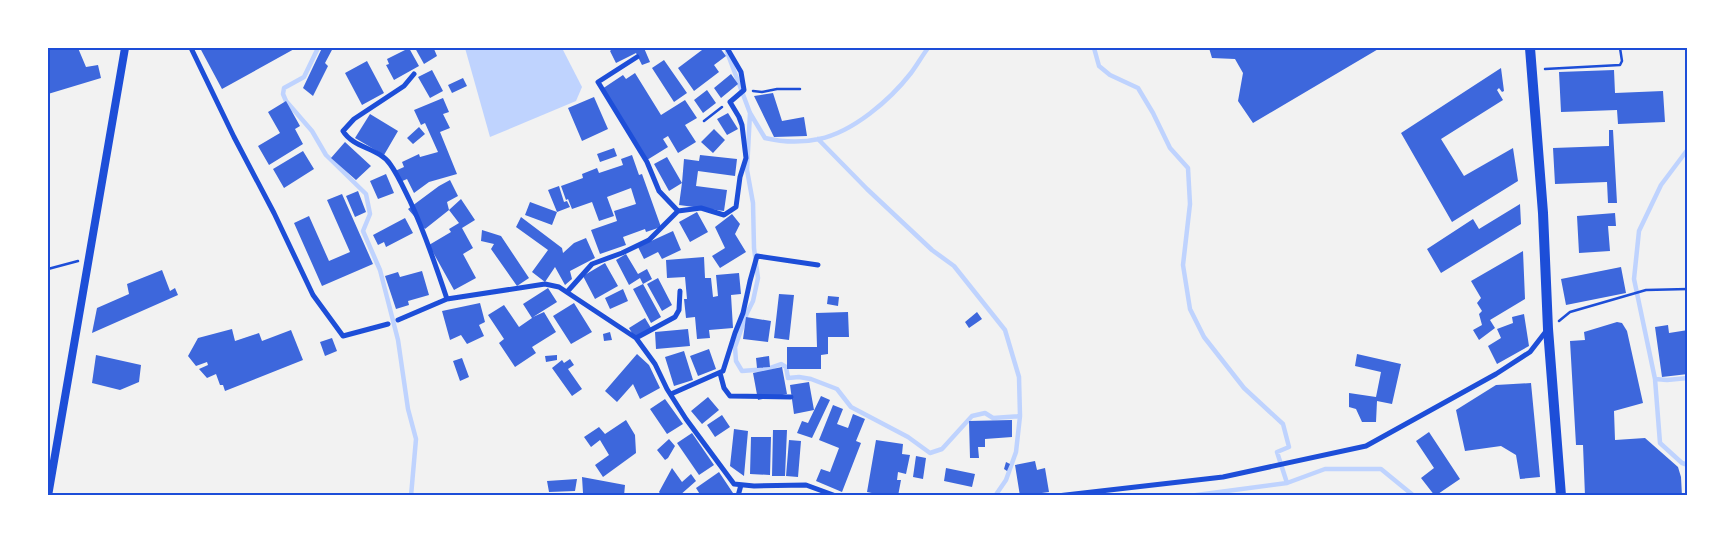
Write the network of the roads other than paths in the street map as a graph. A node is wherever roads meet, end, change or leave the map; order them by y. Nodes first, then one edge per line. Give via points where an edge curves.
1 (125, 48) edge
2 (191, 48) edge
3 (727, 48) edge
4 (1530, 48) edge
5 (637, 57) dead end
6 (414, 74) dead end
7 (678, 211) junction
8 (818, 265) dead end
9 (680, 291) dead end
10 (567, 292) junction
11 (447, 299) junction
12 (398, 320) dead end
13 (388, 324) dead end
14 (1548, 329) junction
15 (636, 338) junction
16 (720, 373) junction
17 (671, 394) junction
18 (791, 397) dead end
19 (741, 485) junction
20 (48, 496) edge
21 (738, 496) edge
22 (836, 496) edge
23 (1057, 496) edge
24 (1561, 496) edge

1 - 20 street
2 - 13 street via 314,295 343,336
3 - 7 street via 741,72 744,90 730,102 742,125 746,158 736,207 724,215 701,208
4 - 14 main road
5 - 7 street via 598,82 647,162 659,191
6 - 11 street via 404,86 354,119 344,131 347,138 381,154 390,162 425,234
7 - 10 street via 649,240 592,264
8 - 16 street via 757,256 743,313
9 - 15 street via 679,310 675,317
10 - 11 street via 545,284
10 - 15 street
11 - 12 street
14 - 23 street via 1530,352 1496,374 1366,446 1223,477
14 - 24 main road
15 - 17 street
16 - 17 street
16 - 18 street via 730,396
17 - 19 street via 734,484
19 - 21 street
19 - 22 street via 806,485

